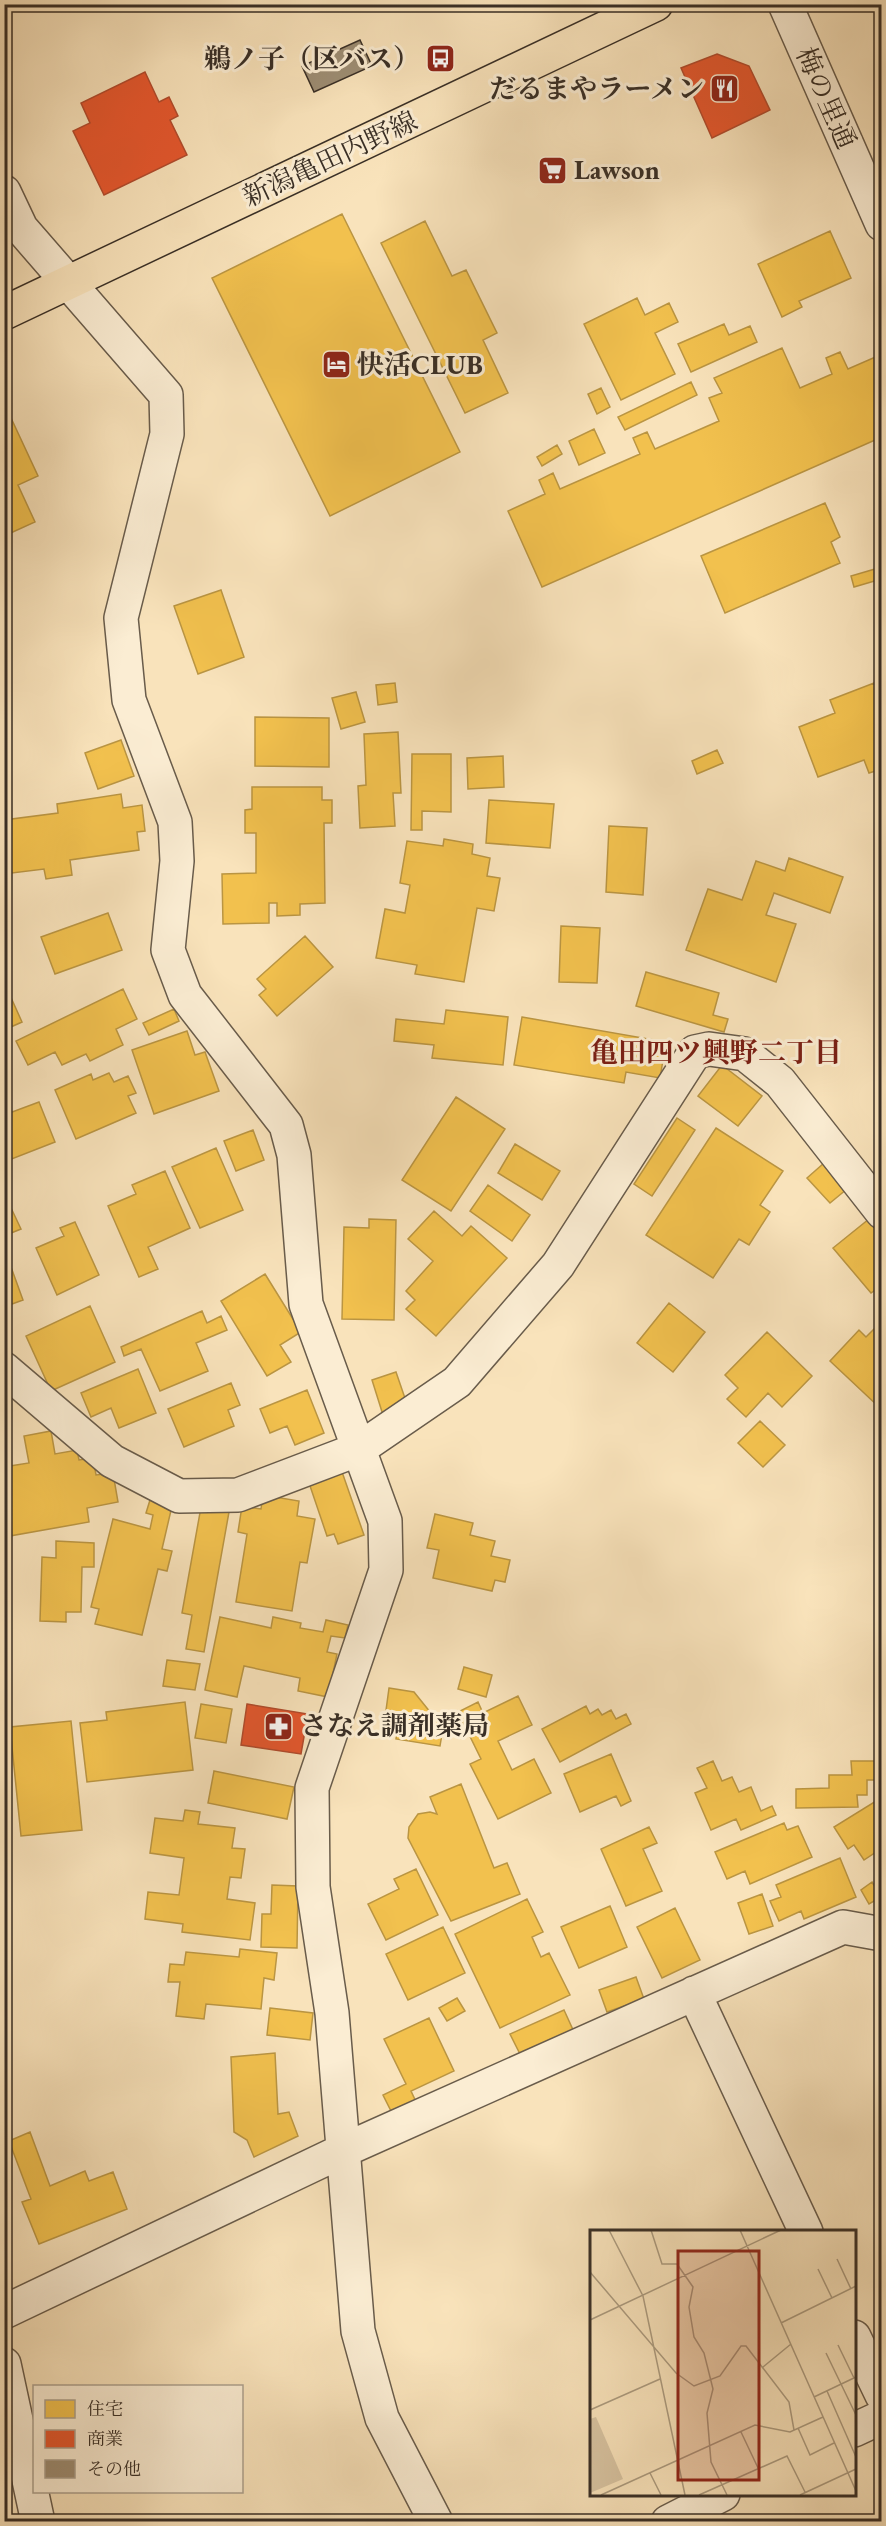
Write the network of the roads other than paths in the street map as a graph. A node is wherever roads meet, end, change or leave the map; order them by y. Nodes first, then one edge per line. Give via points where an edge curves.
1 (656, 4) edge
2 (784, 4) edge
3 (4, 192) edge
4 (882, 224) edge
5 (69, 283) junction
6 (4, 313) edge
7 (882, 1212) edge
8 (4, 1369) edge
9 (359, 1449) junction
10 (882, 1934) edge
11 (694, 1994) junction
12 (342, 2151) junction
13 (805, 2230) edge
14 (4, 2312) edge
15 (856, 2339) edge
16 (4, 2364) edge
17 (882, 2395) edge
18 (882, 2417) edge
19 (856, 2430) edge
20 (719, 2496) edge
21 (38, 2522) edge
22 (436, 2522) edge
23 (668, 2522) edge

1 - 5 main road, 新潟亀田内野線
2 - 4 street, 梅の里通
3 - 5 street via 21,228
5 - 6 main road, 新潟亀田内野線
5 - 9 street via 166,395 167,434 121,618 129,700 175,822 177,861 168,950 185,995 286,1125 294,1155 306,1304
7 - 9 street via 780,1082 745,1054 709,1049 695,1052 558,1265 458,1382
8 - 9 street via 112,1461 179,1496 238,1495
9 - 12 street via 385,1521 386,1570 312,1788 313,1887 332,2013
10 - 11 street via 843,1927
11 - 12 street
11 - 13 street
12 - 14 street
12 - 22 street via 358,2331 382,2418
15 - 17 street
16 - 21 street
18 - 19 street
20 - 23 street

